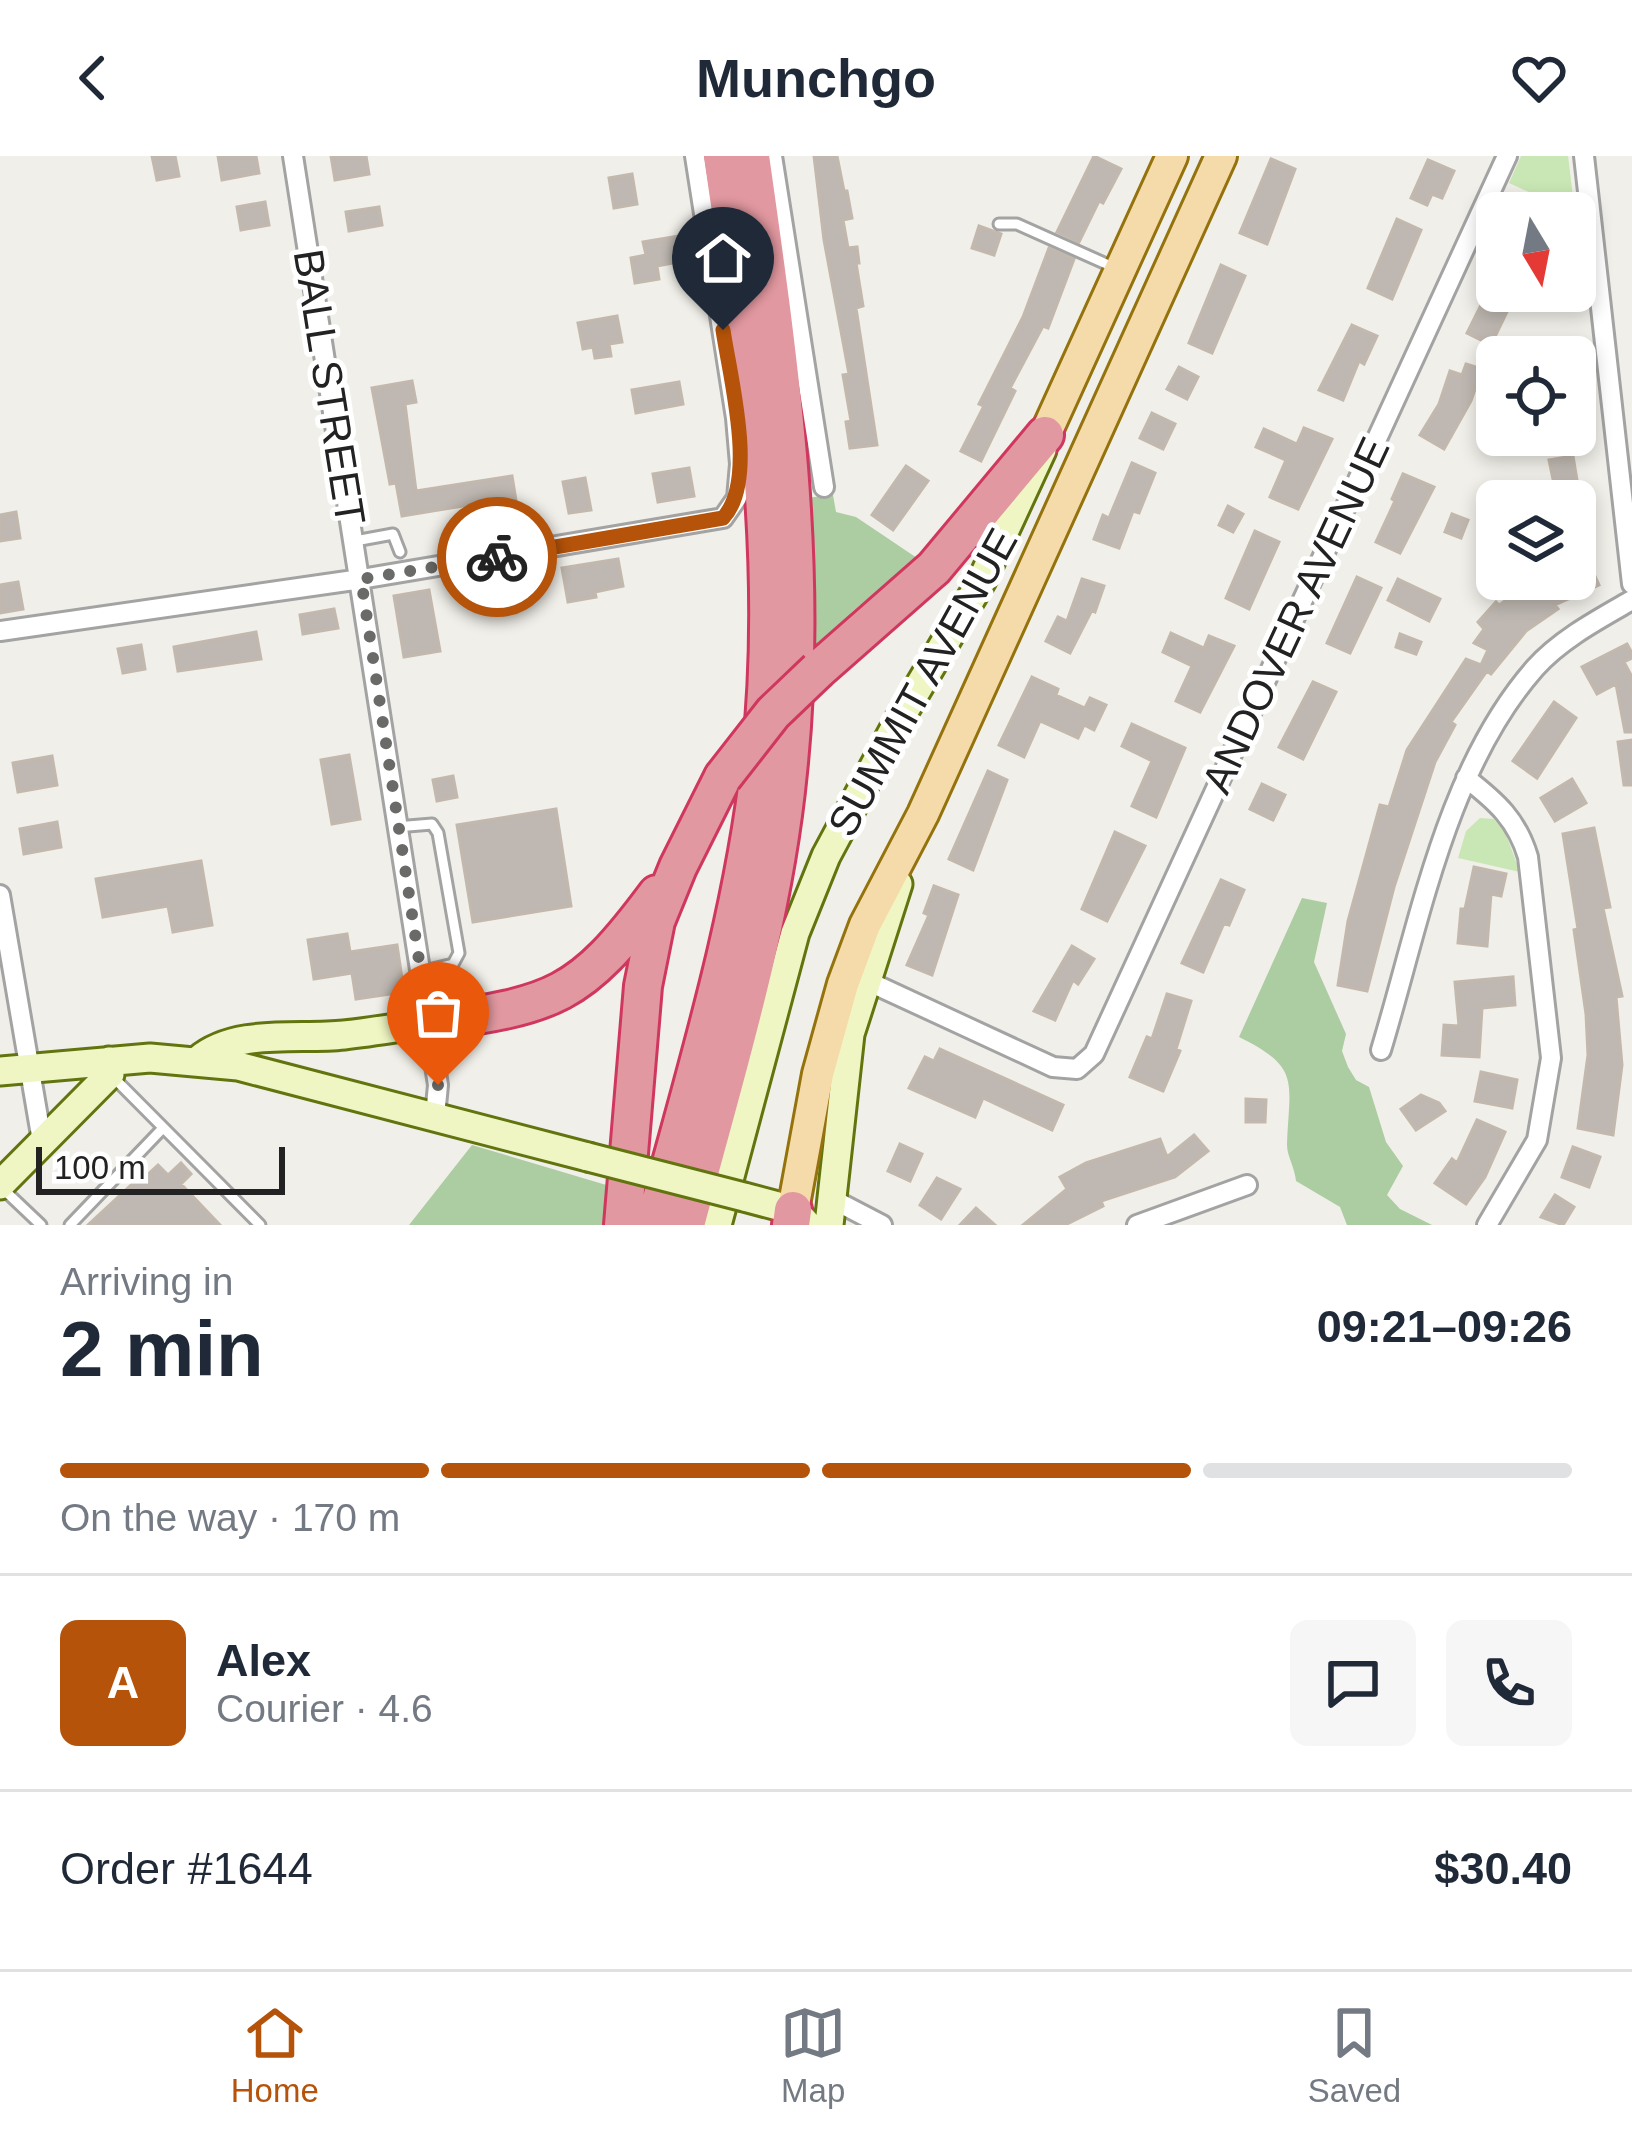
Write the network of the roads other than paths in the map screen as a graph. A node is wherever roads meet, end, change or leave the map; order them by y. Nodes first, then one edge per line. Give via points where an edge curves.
1 (293, 156) edge
2 (695, 156) edge
3 (722, 156) edge
4 (751, 156) edge
5 (772, 156) edge
6 (1172, 156) edge
7 (1221, 156) edge
8 (1507, 156) edge
9 (1584, 156) edge
10 (999, 224) dead end
11 (1118, 269) junction
12 (1063, 397) junction
13 (1102, 416) junction
14 (1045, 435) junction
15 (824, 487) dead end
16 (355, 541) junction
17 (400, 552) dead end
18 (361, 579) junction
19 (1632, 584) edge
20 (1632, 600) edge
21 (0, 632) edge
22 (1466, 778) junction
23 (923, 814) junction
24 (396, 827) junction
25 (678, 867) junction
26 (0, 895) edge
27 (420, 972) junction
28 (865, 980) junction
29 (428, 1023) junction
30 (1381, 1050) dead end
31 (198, 1060) junction
32 (110, 1068) junction
33 (14, 1070) edge
34 (435, 1116) junction
35 (163, 1128) junction
36 (42, 1141) junction
37 (0, 1185) edge
38 (1247, 1185) dead end
39 (830, 1212) edge
40 (789, 1221) edge
41 (41, 1225) edge
42 (70, 1225) edge
43 (260, 1225) edge
44 (623, 1225) edge
45 (654, 1225) edge
46 (686, 1225) edge
47 (717, 1225) edge
48 (881, 1225) edge
49 (1137, 1225) edge
50 (1487, 1225) edge

1 - 16 street, BALL STREET
2 - 18 street via 740,464 737,498 723,518
3 - 45 highway via 759,404 768,670 738,914
4 - 46 highway via 785,399 796,648 788,773 759,950
5 - 15 street
6 - 11 main road, SUMMIT AVENUE
7 - 13 main road, SUMMIT AVENUE
8 - 28 street, ANDOVER AVENUE via 1094,1054 1076,1069 1053,1066
9 - 19 street
10 - 11 lane via 1017,224
11 - 12 main road, SUMMIT AVENUE
12 - 13 main road
12 - 14 main road, SUMMIT AVENUE
13 - 23 main road, SUMMIT AVENUE
14 - 25 highway, bridge via 934,568 773,713 723,777
14 - 47 main road, SUMMIT AVENUE via 982,580 818,875 795,933
16 - 17 lane via 393,534
16 - 18 street, BALL STREET
18 - 21 street
18 - 24 street, BALL STREET
20 - 22 street via 1536,667
22 - 30 street
22 - 50 street via 1502,806 1525,844 1551,1058 1537,1140
23 - 28 main road, SUMMIT AVENUE
23 - 40 main road, SUMMIT AVENUE via 843,984
24 - 27 street, BALL STREET
24 - 27 lane via 432,824 438,833 459,953 453,964
25 - 29 highway via 580,981 532,1005
25 - 44 highway via 643,986
26 - 33 street
27 - 29 street, BALL STREET
28 - 39 main road, SUMMIT AVENUE via 850,1034
29 - 31 main road via 230,1042
29 - 34 street, BALL STREET
31 - 32 main road
31 - 34 main road
32 - 33 main road
32 - 35 lane
32 - 36 main road
33 - 36 street
34 - 40 main road, bridge via 744,1197
35 - 42 lane
35 - 43 lane
36 - 37 main road
37 - 41 lane
38 - 49 street
39 - 48 street

